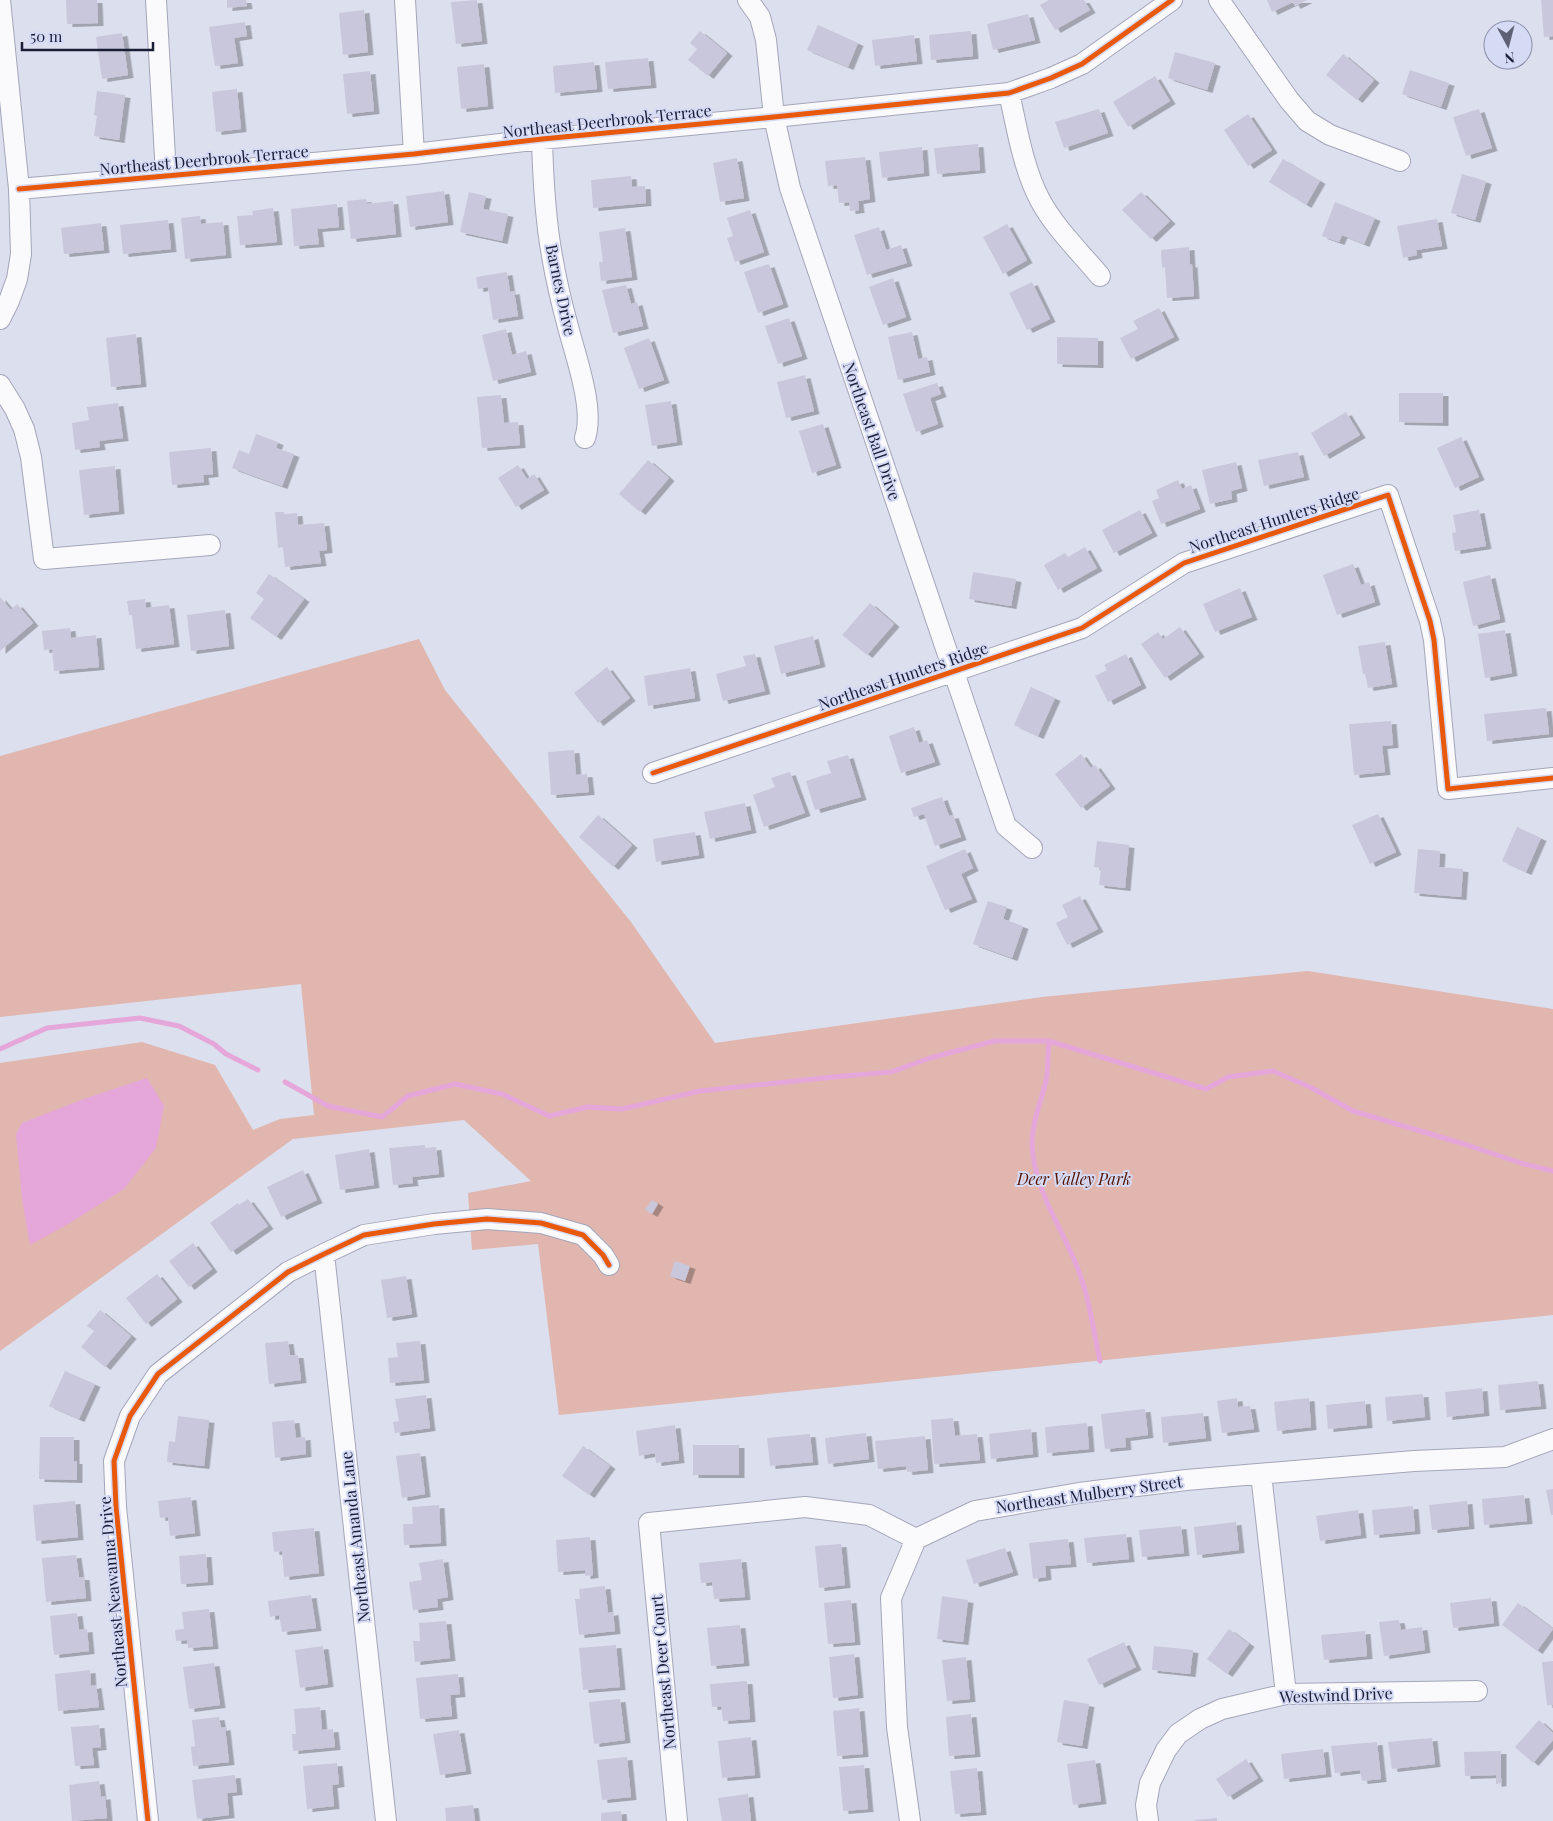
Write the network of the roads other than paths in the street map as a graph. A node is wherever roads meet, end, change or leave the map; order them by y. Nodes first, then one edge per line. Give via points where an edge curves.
1 (0, 0) edge
2 (156, 0) edge
3 (405, 0) edge
4 (748, 0) edge
5 (1172, 0) edge
6 (1219, 0) edge
7 (1008, 93) junction
8 (774, 117) junction
9 (542, 139) junction
10 (414, 154) junction
11 (1400, 161) dead end
12 (166, 176) junction
13 (19, 189) junction
14 (1100, 276) dead end
15 (0, 319) edge
16 (0, 385) edge
17 (585, 438) dead end
18 (210, 545) dead end
19 (953, 673) junction
20 (653, 772) dead end
21 (1553, 778) edge
22 (1032, 848) dead end
23 (324, 1254) junction
24 (609, 1265) dead end
25 (1553, 1439) edge
26 (1261, 1474) junction
27 (916, 1539) junction
28 (1476, 1691) dead end
29 (1286, 1694) junction
30 (148, 1821) edge
31 (386, 1821) edge
32 (677, 1821) edge
33 (910, 1821) edge
34 (1148, 1821) edge

1 - 13 street
2 - 12 street
3 - 10 street
4 - 8 street, Northeast Ball Drive via 760,17 766,40
5 - 7 street, Northeast Deerbrook Terrace via 1082,64
6 - 11 street via 1307,120 1330,135
7 - 8 street, Northeast Deerbrook Terrace
7 - 14 street via 1028,172 1040,201
8 - 9 street, Northeast Deerbrook Terrace
8 - 19 street, Northeast Ball Drive via 790,188
9 - 10 street, Northeast Deerbrook Terrace
9 - 17 street, Barnes Drive via 544,196 552,253 560,298 588,405
10 - 12 street, Northeast Deerbrook Terrace
12 - 13 street, Northeast Deerbrook Terrace
13 - 15 street via 21,254 17,279
16 - 18 street via 24,429 31,457 44,559
19 - 20 street, Northeast Hunters Ridge
19 - 21 street, Northeast Hunters Ridge via 1082,628 1184,563 1388,495 1434,640 1448,789
19 - 22 street, Northeast Ball Drive via 1006,826
23 - 24 street, Northeast Neawanna Drive via 364,1235 487,1219 541,1223 584,1235
23 - 30 street, Northeast Neawanna Drive via 288,1272 158,1374 130,1416 114,1461
23 - 31 street, Northeast Amanda Lane
25 - 26 street, Northeast Mulberry Street via 1505,1457
26 - 27 street, Northeast Mulberry Street via 1079,1493 975,1511
26 - 29 street
27 - 32 street, Northeast Deer Court via 869,1515 805,1507 649,1523
27 - 33 street via 891,1598 897,1726
28 - 29 street, Westwind Drive
29 - 34 street, Westwind Drive via 1222,1709 1178,1734 1150,1783 1146,1805

